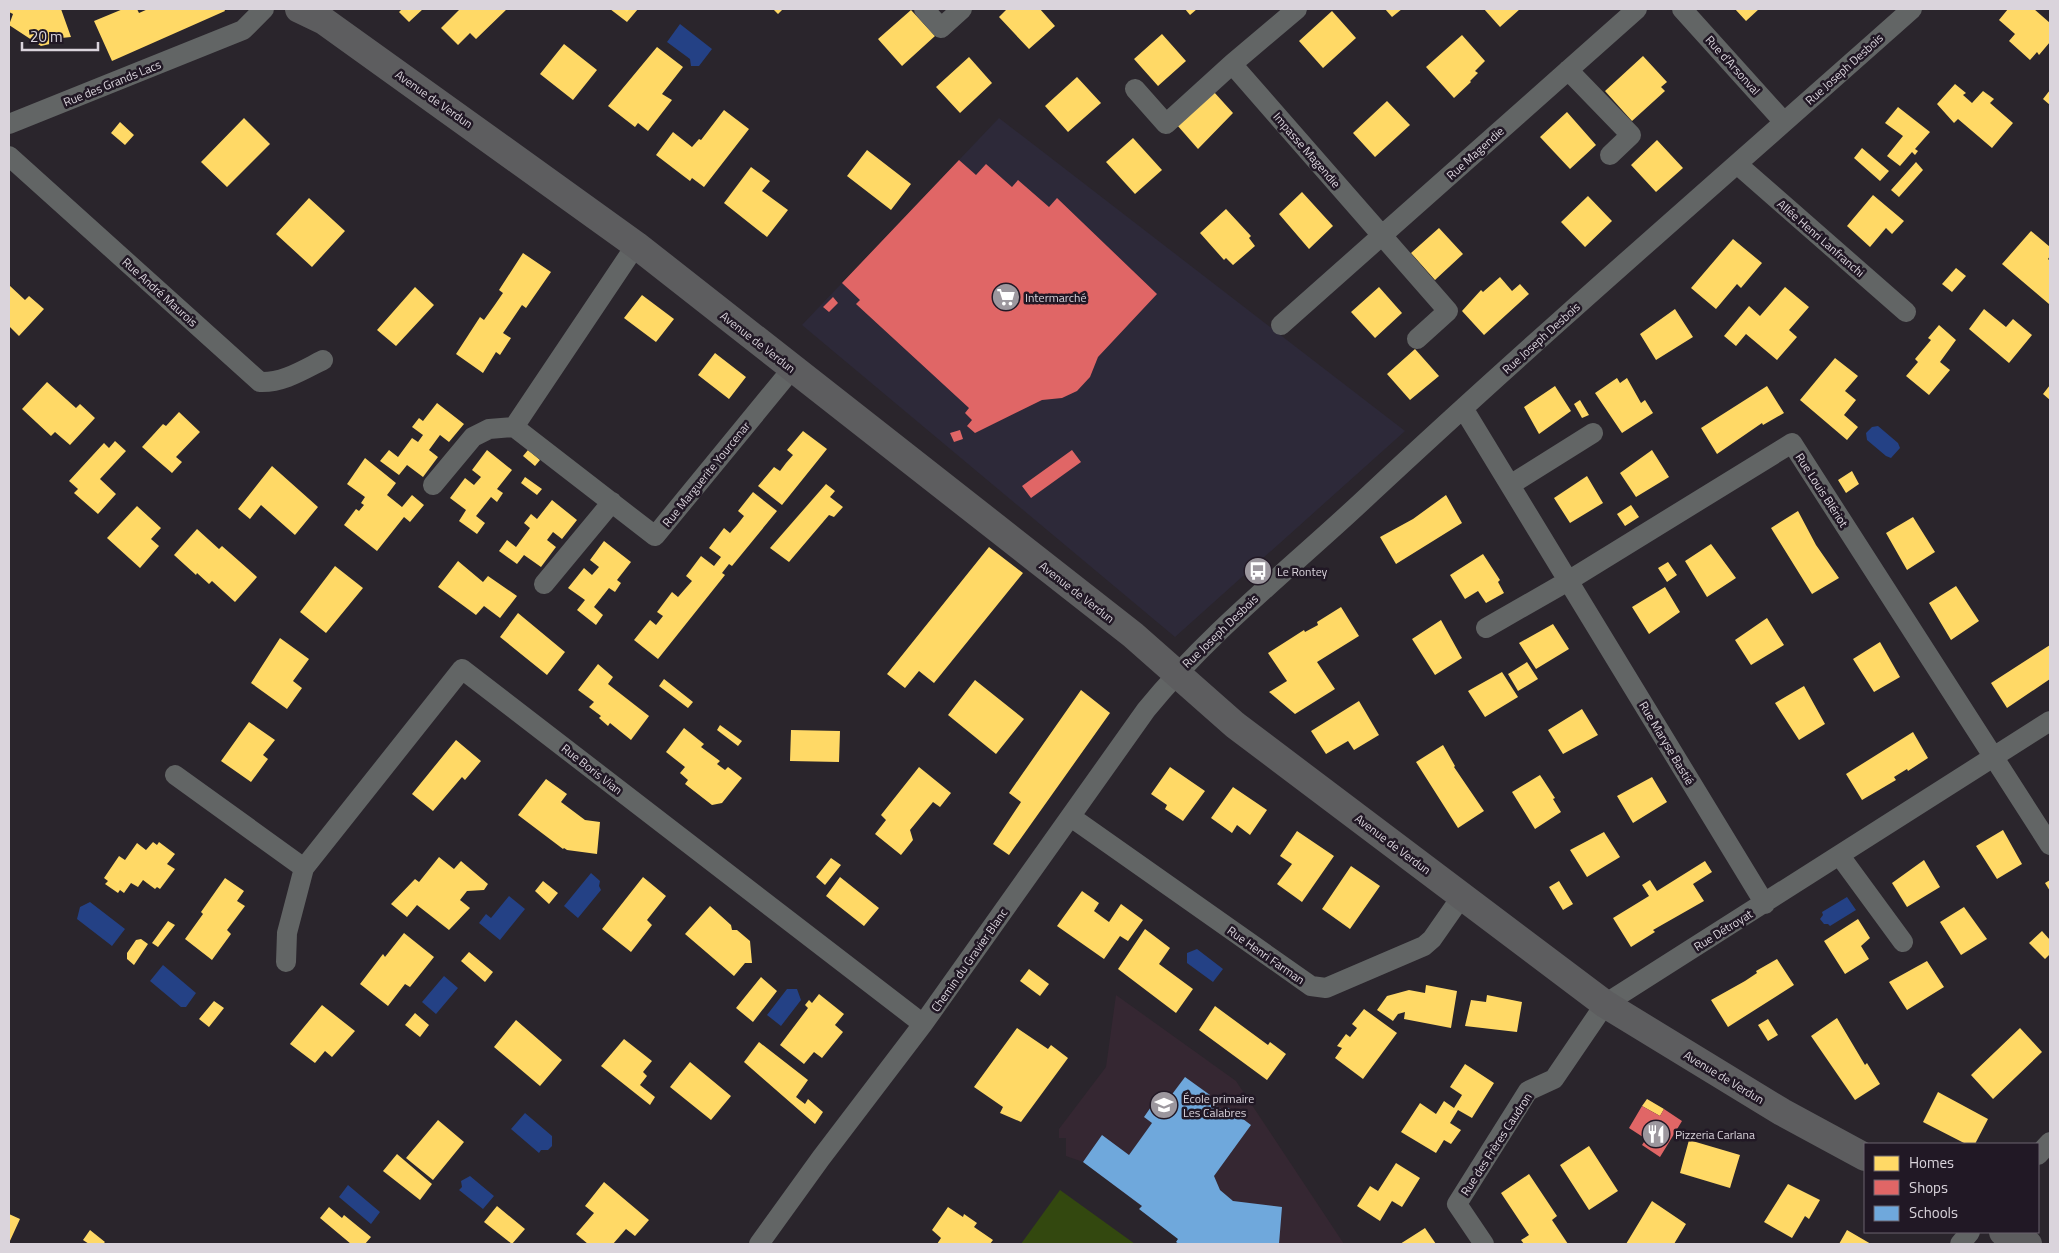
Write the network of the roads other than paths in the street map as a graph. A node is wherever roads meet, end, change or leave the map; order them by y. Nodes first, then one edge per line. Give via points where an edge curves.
1 (264, 9) edge
2 (299, 9) edge
3 (924, 9) edge
4 (962, 9) edge
5 (1297, 9) edge
6 (1637, 9) edge
7 (1682, 9) edge
8 (1912, 9) edge
9 (1232, 64) junction
10 (1568, 70) junction
11 (1135, 90) dead end
12 (1784, 122) junction
13 (9, 124) edge
14 (1610, 155) dead end
15 (9, 156) edge
16 (1737, 164) junction
17 (1381, 236) junction
18 (636, 245) junction
19 (1906, 312) dead end
20 (1281, 325) dead end
21 (1417, 339) dead end
22 (323, 360) dead end
23 (792, 369) junction
24 (1463, 408) junction
25 (514, 427) junction
26 (1593, 433) dead end
27 (433, 485) dead end
28 (1510, 485) junction
29 (612, 502) junction
30 (1568, 581) junction
31 (544, 584) dead end
32 (1486, 628) dead end
33 (1176, 673) junction
34 (2050, 721) edge
35 (1993, 758) junction
36 (175, 775) dead end
37 (1071, 817) junction
38 (2050, 845) edge
39 (1840, 856) junction
40 (304, 868) junction
41 (1462, 896) junction
42 (1766, 904) junction
43 (1903, 942) dead end
44 (286, 962) dead end
45 (1605, 1004) junction
46 (923, 1024) junction
47 (2050, 1142) edge
48 (2039, 1154) edge
49 (1864, 1156) edge
50 (1969, 1233) edge
51 (2006, 1233) edge
52 (759, 1244) edge
53 (1484, 1244) edge
54 (1960, 1244) edge
55 (2028, 1244) edge

1 - 13 street, Rue des Grands Lacs via 243,30
2 - 18 main road, Avenue de Verdun via 324,21
3 - 4 street via 941,28
5 - 9 street
6 - 10 street, Rue Magendie
7 - 12 street, Rue d'Arsonval
8 - 12 street, Rue Joseph Desbois
9 - 11 street via 1166,124
9 - 17 street, Impasse Magendie
10 - 14 street via 1631,135
10 - 17 street, Rue Magendie
12 - 16 street, Rue Joseph Desbois
15 - 22 street, Rue André Maurois via 260,382 280,380
16 - 19 street, Allée Henri Lanfranchi
16 - 24 street, Rue Joseph Desbois
17 - 20 street, Rue Magendie
17 - 21 street via 1448,311
18 - 23 main road, Avenue de Verdun
18 - 25 street
23 - 29 street, Rue Marguerite Yourcenar via 655,536
23 - 33 main road, Avenue de Verdun via 1133,635
24 - 28 street, Rue Maryse Bastié
24 - 33 street, Rue Joseph Desbois via 1216,632
25 - 27 street via 490,429 473,437
25 - 29 street, Rue Marguerite Yourcenar
26 - 28 street
28 - 30 street, Rue Maryse Bastié
29 - 31 street
30 - 32 street
30 - 35 street, Rue Louis Blériot via 1792,443
30 - 42 street, Rue Maryse Bastié
33 - 37 street, Chemin du Gravier Blanc
33 - 41 main road, Avenue de Verdun via 1235,725
34 - 35 street, Rue Détroyat
35 - 38 street
35 - 39 street, Rue Détroyat
36 - 40 street
37 - 41 street, Rue Henri Farman via 1311,986 1326,988 1424,946
37 - 46 street, Chemin du Gravier Blanc
39 - 42 street, Rue Détroyat
39 - 43 street
40 - 44 street, Rue Boris Vian via 287,934
40 - 46 street, Rue Boris Vian via 462,670
41 - 45 main road, Avenue de Verdun
42 - 45 street, Rue Détroyat
45 - 49 main road, Avenue de Verdun via 1782,1112
45 - 53 street, Rue des Frères Caudron via 1554,1079 1528,1091 1457,1204
46 - 52 street, Chemin du Gravier Blanc
47 - 48 street
50 - 54 street
51 - 55 main road

